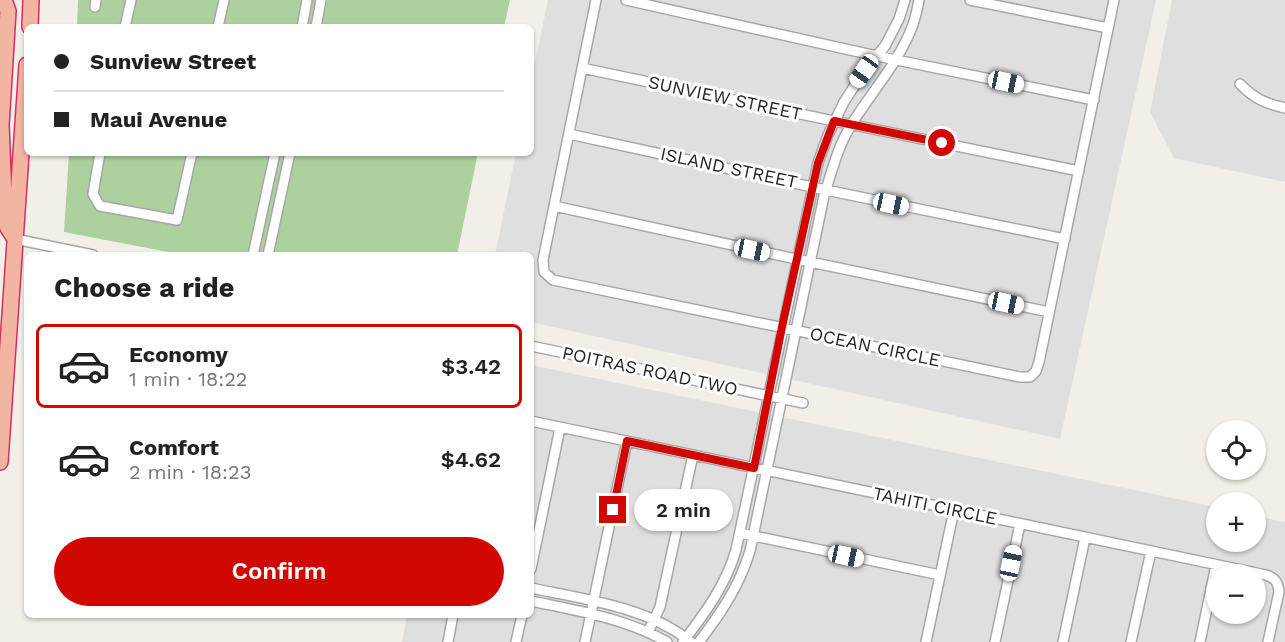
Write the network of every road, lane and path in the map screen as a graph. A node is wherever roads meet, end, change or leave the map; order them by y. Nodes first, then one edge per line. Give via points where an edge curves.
1 (4, 0) edge
2 (31, 0) edge
3 (131, 0) edge
4 (224, 0) edge
5 (307, 0) edge
6 (321, 0) edge
7 (596, 0) edge
8 (626, 0) edge
9 (905, 0) edge
10 (919, 0) edge
11 (970, 0) edge
12 (1114, 0) edge
13 (30, 24) edge
14 (127, 24) edge
15 (219, 24) edge
16 (303, 24) edge
17 (317, 24) edge
18 (1108, 28) junction
19 (877, 56) junction
20 (896, 59) junction
21 (582, 68) junction
22 (1240, 84) dead end
23 (1094, 100) junction
24 (24, 108) edge
25 (1285, 108) edge
26 (834, 121) junction
27 (851, 124) junction
28 (569, 134) junction
29 (99, 156) edge
30 (191, 156) edge
31 (274, 156) edge
32 (289, 156) edge
33 (1079, 171) junction
34 (813, 187) junction
35 (826, 190) junction
36 (554, 206) junction
37 (15, 239) junction
38 (1065, 239) junction
39 (78, 252) edge
40 (255, 252) edge
41 (269, 252) edge
42 (796, 260) junction
43 (810, 262) junction
44 (1049, 312) junction
45 (782, 327) junction
46 (796, 331) junction
47 (534, 347) edge
48 (768, 396) junction
49 (782, 398) junction
50 (803, 403) dead end
51 (534, 423) edge
52 (560, 428) junction
53 (627, 441) junction
54 (693, 455) junction
55 (0, 462) edge
56 (754, 468) junction
57 (767, 471) junction
58 (954, 510) junction
59 (1020, 524) junction
60 (740, 533) junction
61 (753, 536) junction
62 (1085, 538) junction
63 (1150, 551) junction
64 (534, 554) edge
65 (1211, 564) edge
66 (940, 575) junction
67 (1266, 575) edge
68 (534, 589) edge
69 (594, 601) junction
70 (534, 602) edge
71 (1206, 613) edge
72 (591, 614) junction
73 (452, 618) edge
74 (521, 618) edge
75 (654, 621) junction
76 (648, 632) junction
77 (687, 641) edge
78 (448, 642) edge
79 (516, 642) edge
80 (585, 642) edge
81 (667, 642) edge
82 (699, 642) edge
83 (926, 642) edge
84 (995, 642) edge
85 (1063, 642) edge
86 (1131, 642) edge
87 (1200, 642) edge
88 (1268, 642) edge

1 - 37 highway via 8,11 1,125 4,204 5,221
2 - 13 highway
3 - 14 street
4 - 15 street
5 - 16 street
6 - 17 street
7 - 21 street, OCEAN CIRCLE
8 - 19 street
9 - 19 street via 899,19
10 - 20 street via 911,29
11 - 18 street
12 - 18 street, OCEAN CIRCLE
18 - 23 street, OCEAN CIRCLE
19 - 20 street
19 - 26 street
20 - 23 street
20 - 27 street
21 - 26 street, SUNVIEW STREET
21 - 28 street, OCEAN CIRCLE
22 - 25 street via 1257,99
23 - 33 street, OCEAN CIRCLE
24 - 37 highway
26 - 27 street, SUNVIEW STREET
26 - 34 street
27 - 33 street, SUNVIEW STREET
27 - 35 street
28 - 34 street, ISLAND STREET
28 - 36 street, OCEAN CIRCLE
29 - 30 street via 93,194 100,206 177,220
31 - 40 street
32 - 41 street
33 - 38 street, OCEAN CIRCLE
34 - 35 street, ISLAND STREET
34 - 42 street
35 - 38 street, ISLAND STREET
35 - 43 street
36 - 42 street
36 - 45 street, OCEAN CIRCLE via 543,260 544,272 553,280
37 - 39 street
37 - 55 highway
38 - 44 street, OCEAN CIRCLE
42 - 43 street
42 - 45 street
43 - 44 street
43 - 46 street
44 - 46 street, OCEAN CIRCLE via 1036,371 1030,377 1020,378
45 - 46 street, OCEAN CIRCLE
45 - 48 street
46 - 49 street
47 - 48 street, POITRAS ROAD TWO
48 - 49 street, POITRAS ROAD TWO
48 - 56 street
49 - 50 street, POITRAS ROAD TWO
49 - 57 street
51 - 52 street, TAHITI CIRCLE
52 - 53 street, TAHITI CIRCLE
52 - 64 street
53 - 54 street, TAHITI CIRCLE
53 - 69 street
54 - 56 street, TAHITI CIRCLE
54 - 75 street
56 - 57 street, TAHITI CIRCLE
56 - 60 street
57 - 58 street, TAHITI CIRCLE
57 - 61 street
58 - 59 street, TAHITI CIRCLE
58 - 66 street
59 - 62 street, TAHITI CIRCLE
59 - 84 street
60 - 61 street
60 - 77 street via 721,586
61 - 66 street
61 - 82 street via 736,588
62 - 63 street, TAHITI CIRCLE
62 - 85 street
63 - 65 street, TAHITI CIRCLE
63 - 86 street
66 - 83 street
67 - 88 street, TAHITI CIRCLE via 1279,586
68 - 69 street
69 - 72 street
69 - 75 street via 619,606
70 - 72 street
71 - 87 street
72 - 76 street
72 - 80 street
73 - 78 street
74 - 79 street
75 - 76 street
75 - 77 street
76 - 81 street

